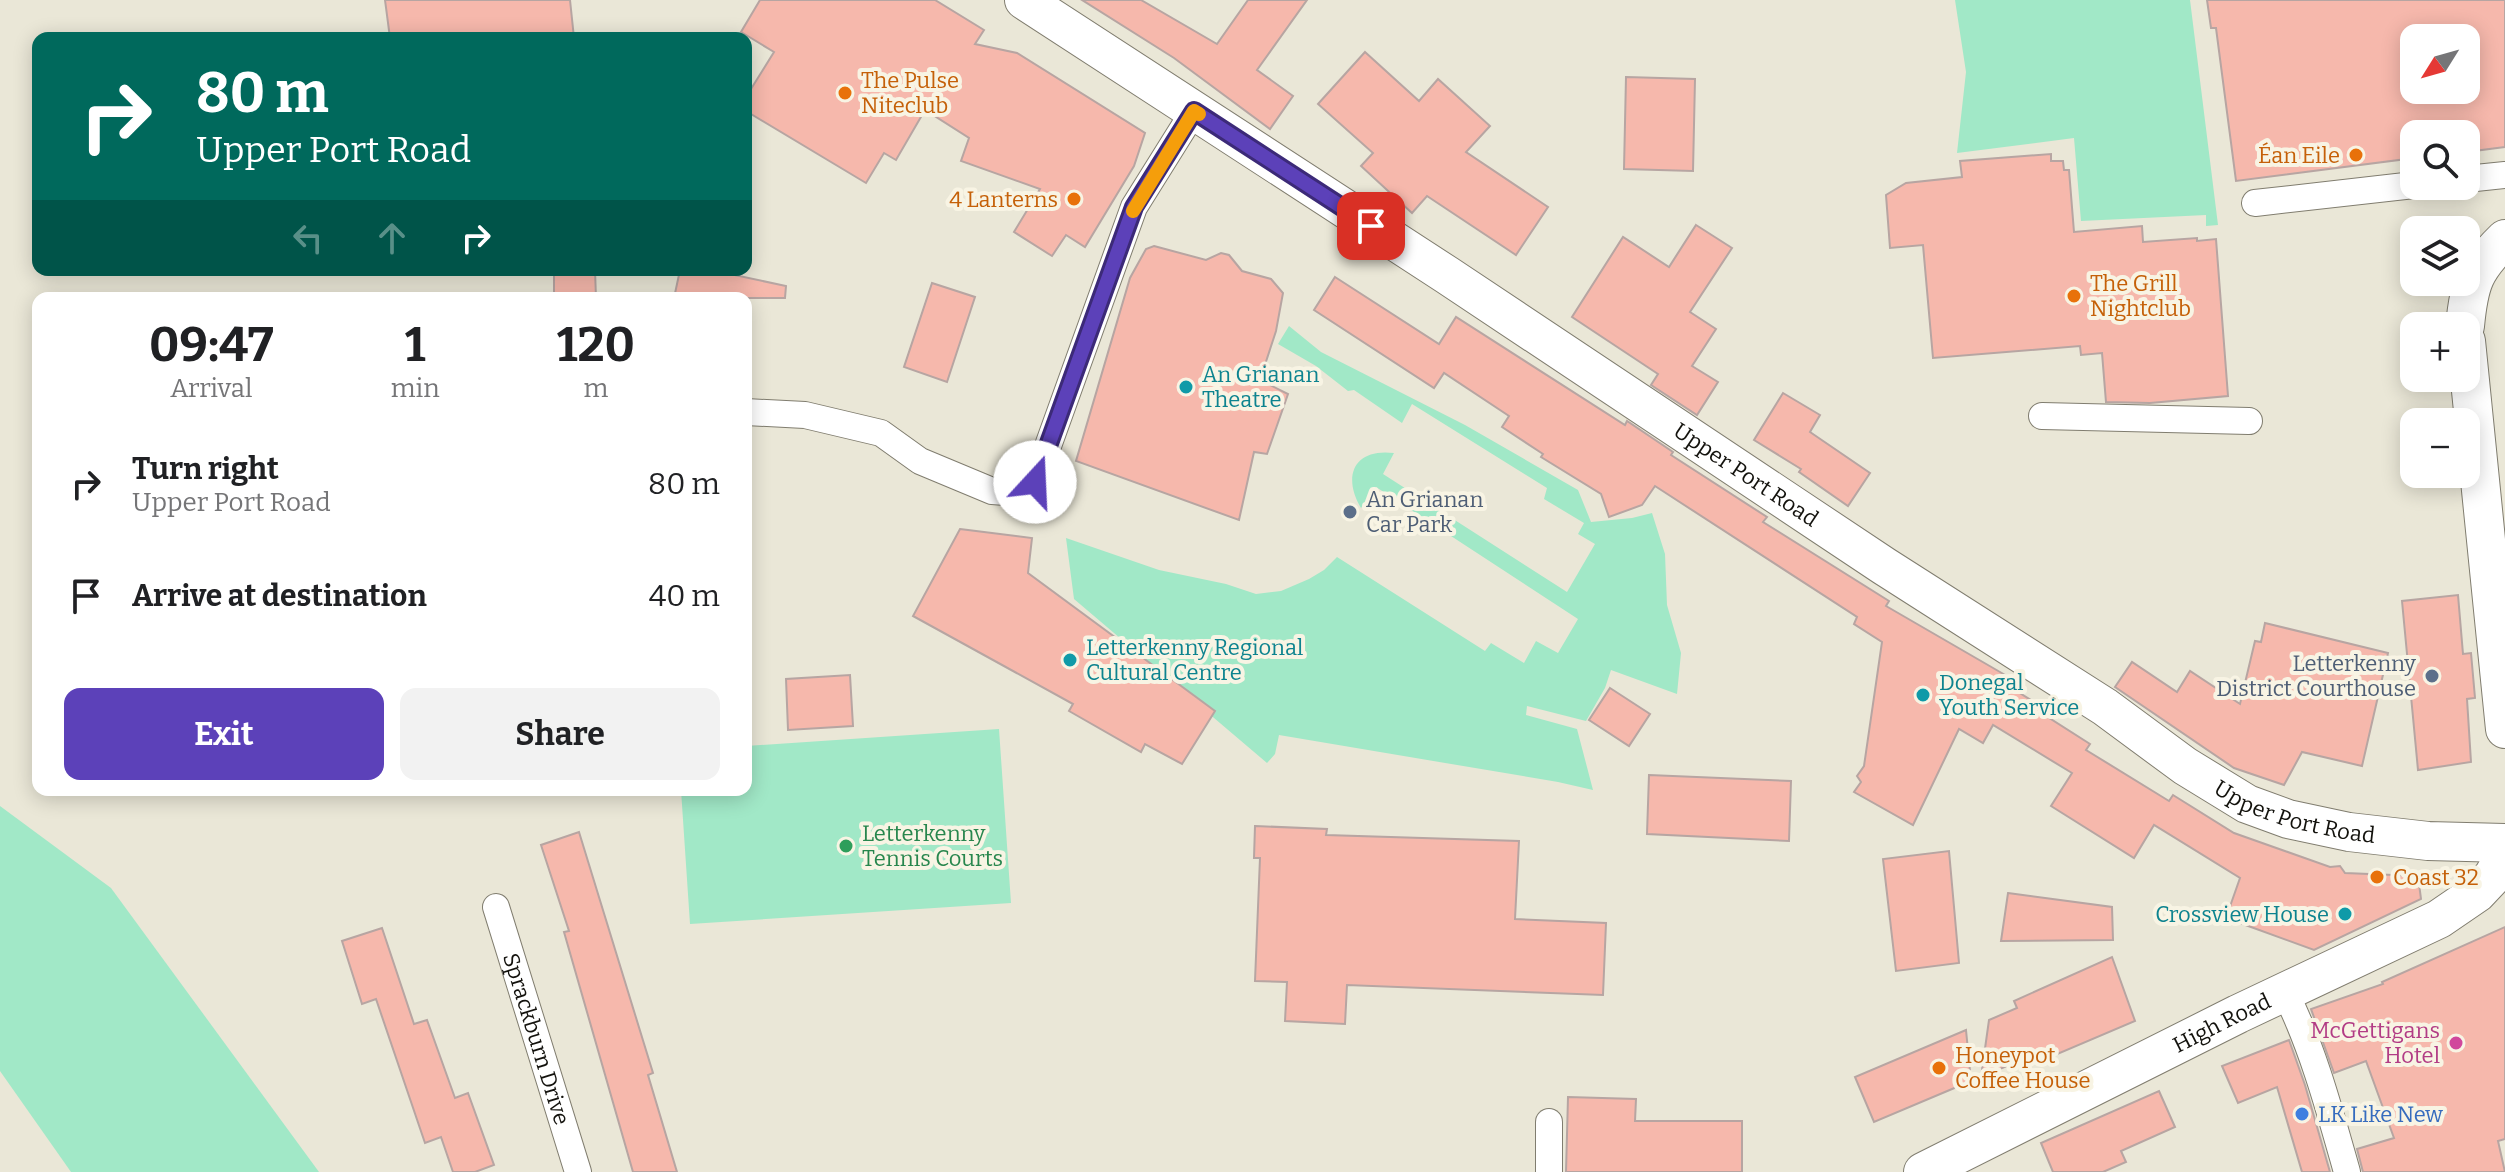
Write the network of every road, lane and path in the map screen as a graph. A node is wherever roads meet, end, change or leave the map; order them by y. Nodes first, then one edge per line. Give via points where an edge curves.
1 (1024, 0) edge
2 (1194, 111) junction
3 (2505, 175) edge
4 (2480, 178) edge
5 (2400, 187) edge
6 (2255, 203) dead end
7 (2505, 239) edge
8 (2466, 312) edge
9 (2471, 392) edge
10 (752, 412) edge
11 (2042, 416) dead end
12 (2249, 421) dead end
13 (2505, 729) edge
14 (2505, 843) edge
15 (2505, 855) edge
16 (496, 907) dead end
17 (2285, 992) junction
18 (1549, 1122) dead end
19 (1978, 1157) edge
20 (578, 1172) edge
21 (1549, 1172) edge
22 (1923, 1172) edge
23 (2347, 1172) edge

1 - 2 street, Upper Port Road
2 - 10 street via 1134,207 1035,482 1019,493 967,482 920,461 881,433 805,415
2 - 14 street, Upper Port Road via 2247,804 2349,832
3 - 4 street
5 - 6 street
7 - 8 street via 2468,289
9 - 13 street
11 - 12 street
15 - 17 street, High Road via 2477,893 2451,911
16 - 20 street, Sprackburn Drive
17 - 19 street, High Road
17 - 23 street
18 - 21 street
19 - 22 street, High Road

